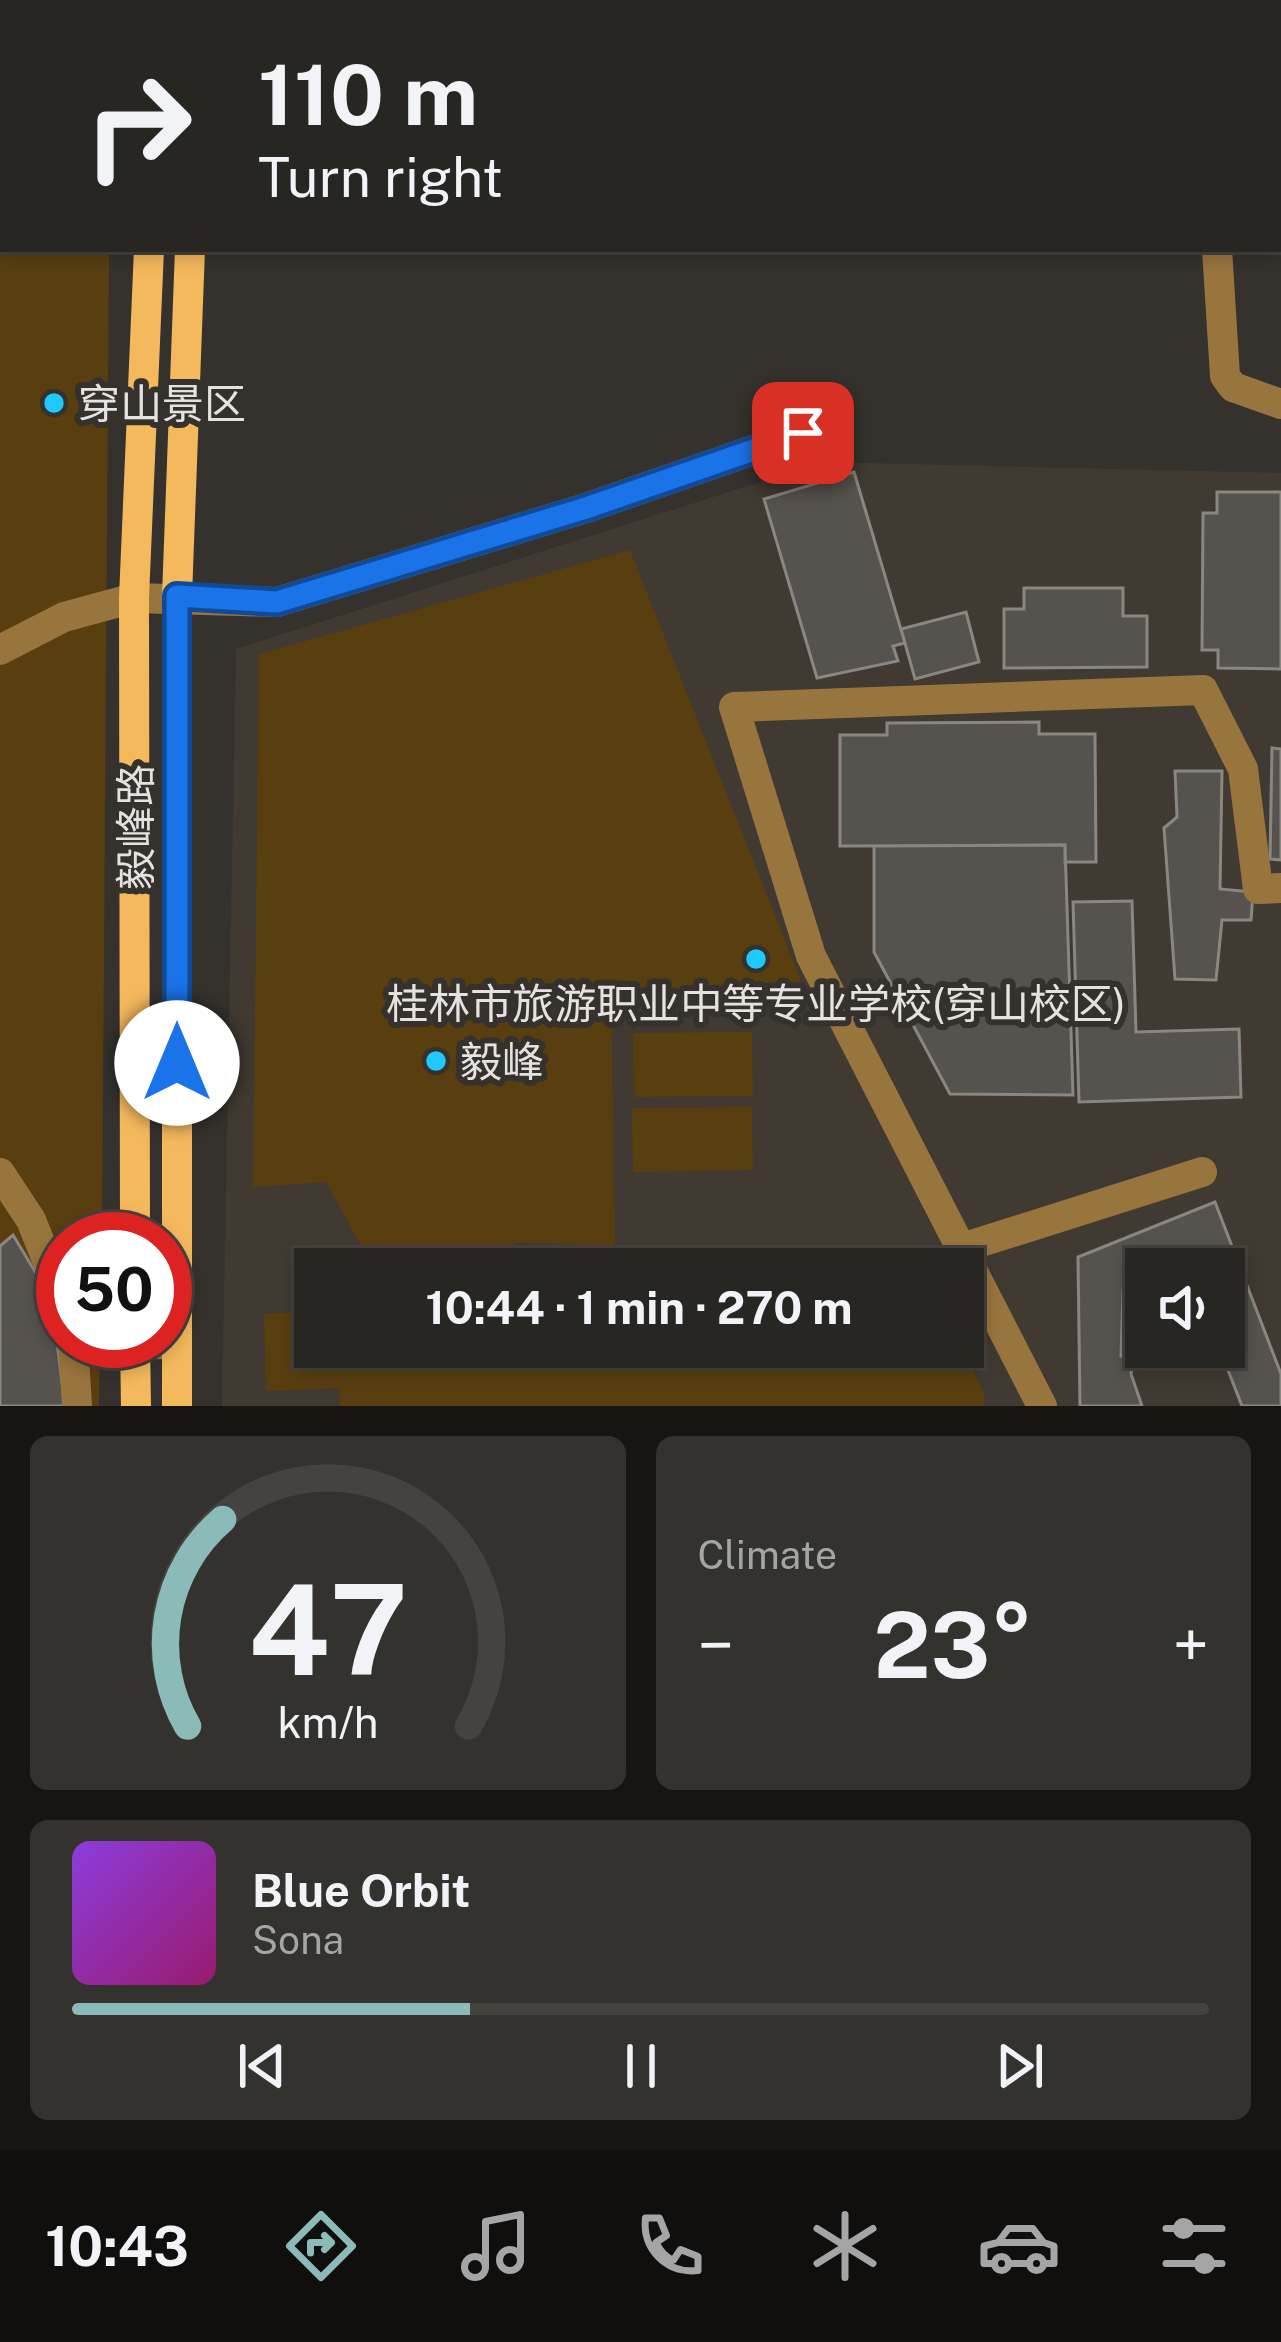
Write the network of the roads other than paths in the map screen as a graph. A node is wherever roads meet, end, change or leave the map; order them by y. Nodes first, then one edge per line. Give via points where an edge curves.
1 (149, 252) edge
2 (190, 252) edge
3 (1217, 252) edge
4 (1281, 404) edge
5 (803, 433) dead end
6 (177, 596) junction
7 (134, 598) junction
8 (0, 650) edge
9 (1281, 888) edge
10 (1202, 1172) dead end
11 (0, 1173) edge
12 (135, 1212) edge
13 (177, 1212) edge
14 (36, 1232) edge
15 (962, 1248) joint
16 (984, 1291) edge
17 (75, 1368) edge
18 (135, 1368) edge
19 (177, 1368) edge
20 (77, 1406) edge
21 (136, 1406) edge
22 (178, 1406) edge
23 (1042, 1406) edge

1 - 7 main road, 毅峰路
2 - 6 main road, 毅峰路
3 - 4 street via 1225,376 1233,387
5 - 6 street via 277,602
6 - 7 street
6 - 13 main road, 毅峰路
7 - 8 street via 64,617
7 - 12 main road, 毅峰路
9 - 15 street via 1258,889 1243,769 1203,690 734,707 811,956
10 - 15 street
11 - 14 street
16 - 23 street
17 - 20 street
18 - 21 main road
19 - 22 main road, 毅峰路

